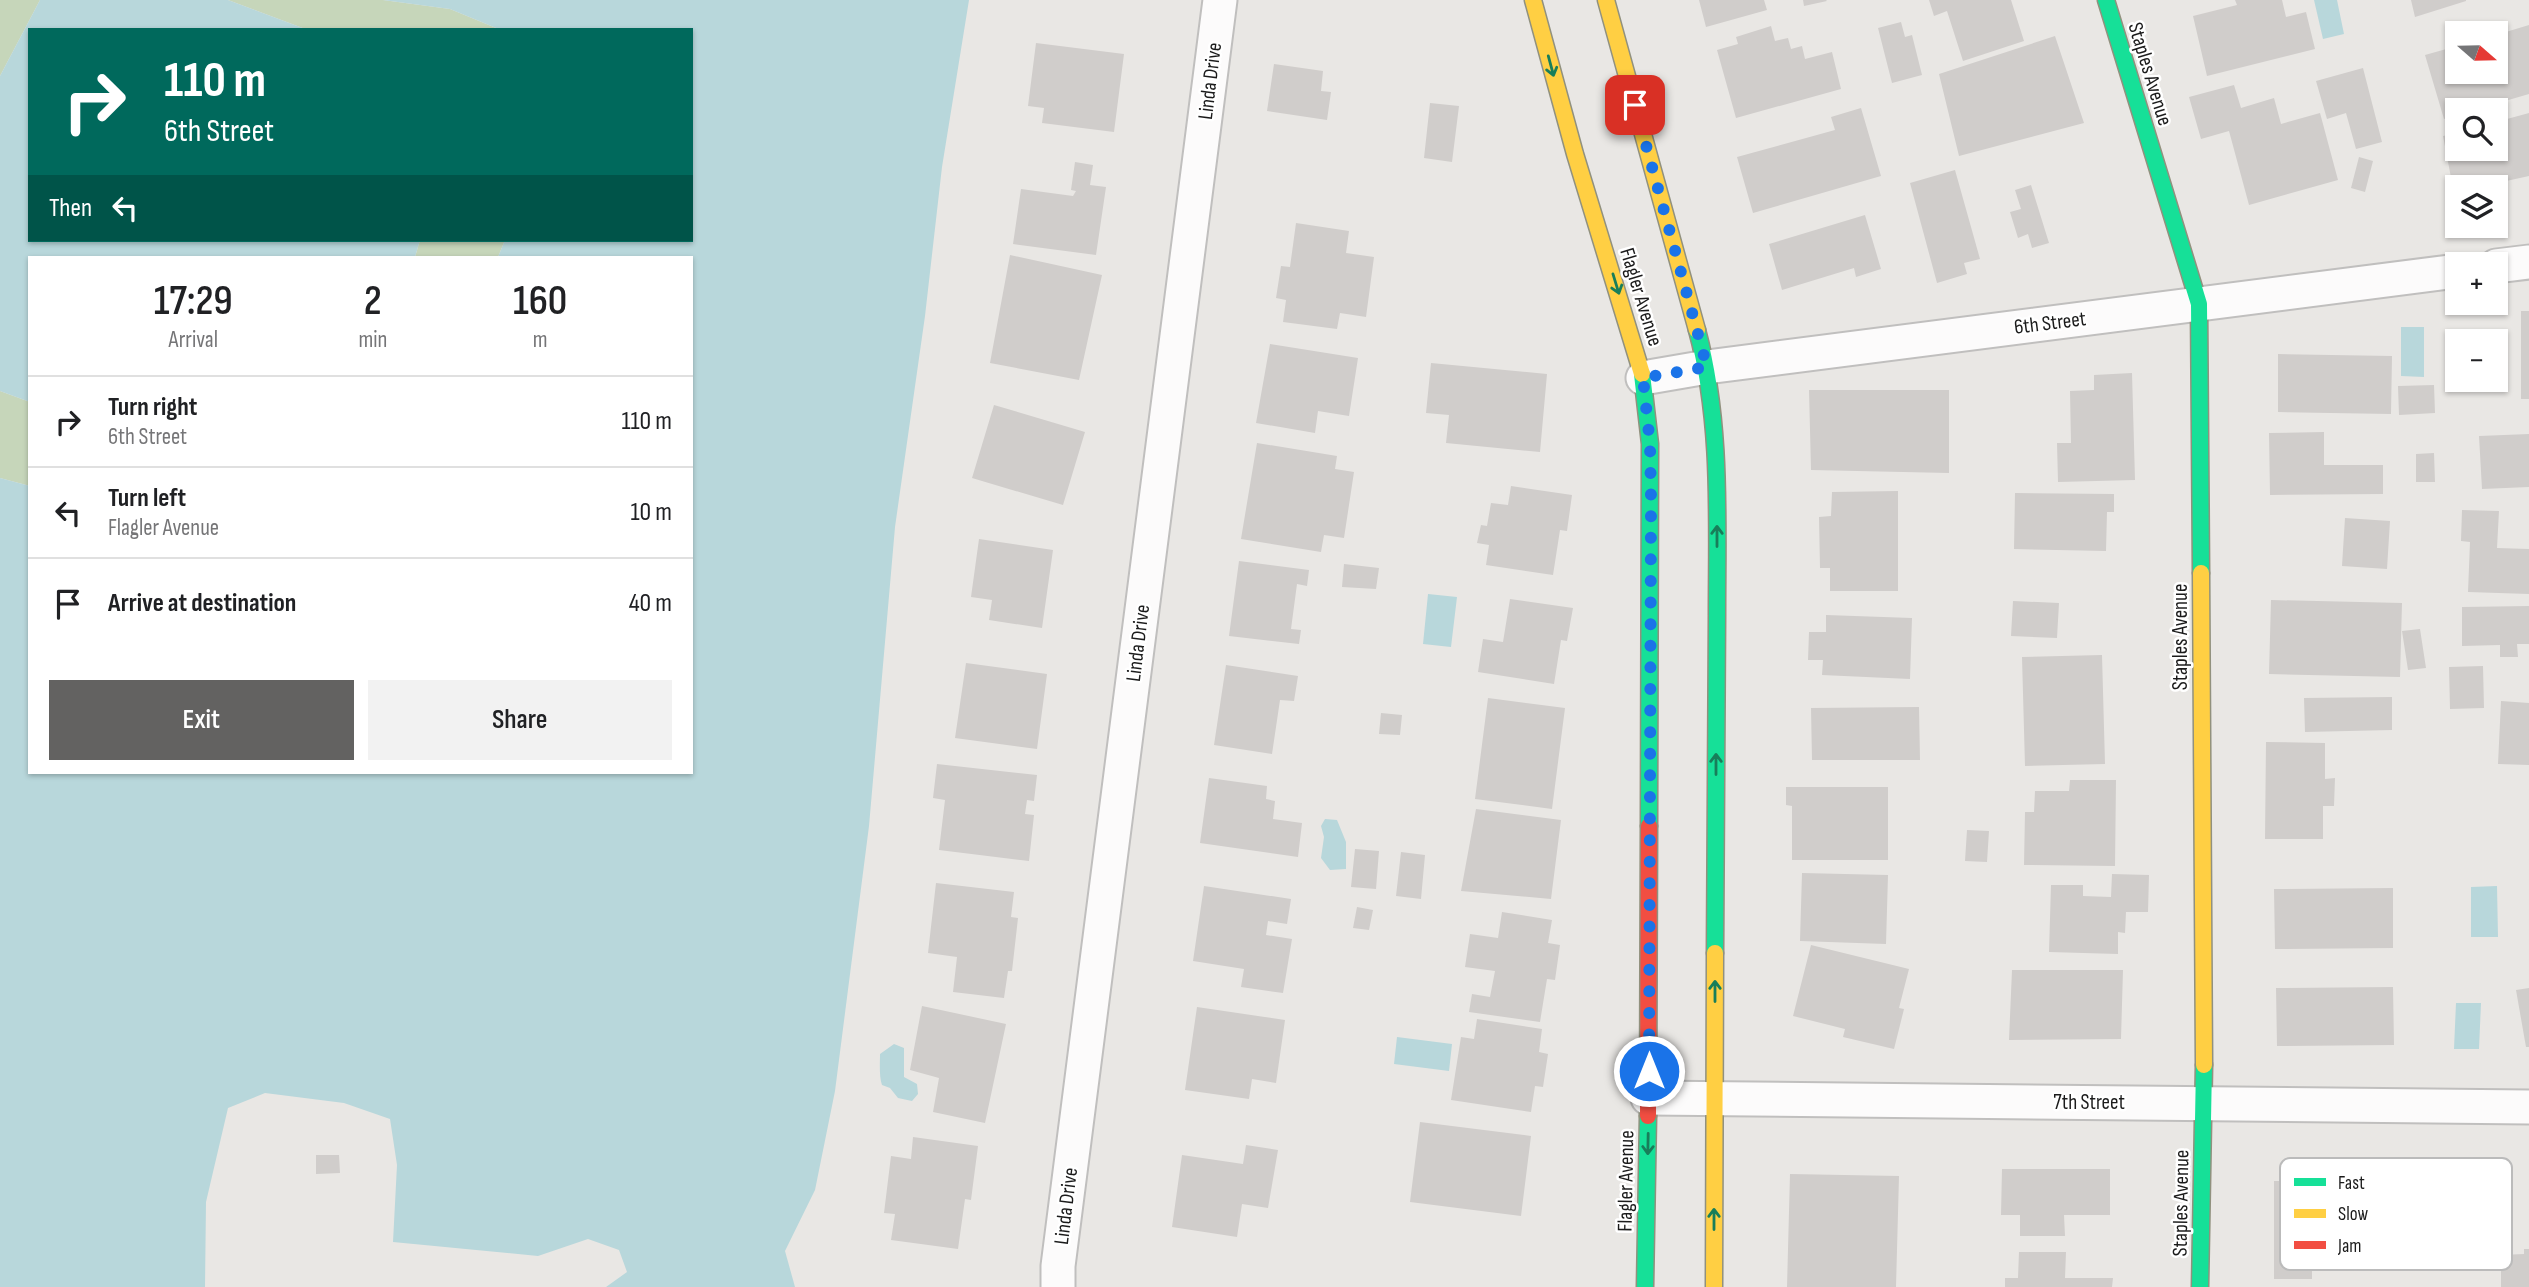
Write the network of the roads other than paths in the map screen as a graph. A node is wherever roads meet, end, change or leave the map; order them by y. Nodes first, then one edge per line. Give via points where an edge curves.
1 (1220, 0) edge
2 (1533, 0) edge
3 (1606, 0) edge
4 (2106, 0) edge
5 (2529, 262) edge
6 (2508, 265) edge
7 (2445, 273) edge
8 (2199, 304) junction
9 (1707, 367) junction
10 (1643, 378) junction
11 (1648, 1098) junction
12 (1715, 1099) junction
13 (2204, 1103) junction
14 (2529, 1107) edge
15 (1058, 1287) edge
16 (1645, 1287) edge
17 (1714, 1287) edge
18 (2200, 1287) edge

1 - 15 street, Linda Drive
2 -> 10 main road, Flagler Avenue
3 - 9 main road, Flagler Avenue
4 - 8 main road, Staples Avenue
5 - 6 street
7 - 8 street, 6th Street
8 - 9 street, 6th Street
8 - 13 main road, Staples Avenue
9 - 10 street, 6th Street
12 -> 9 main road, Flagler Avenue via 1717,501
10 - 11 main road, Flagler Avenue via 1651,498
11 - 12 street, 7th Street
11 -> 16 main road, Flagler Avenue
12 - 13 street, 7th Street
17 -> 12 main road, Flagler Avenue
13 - 14 street, 7th Street
13 - 18 main road, Staples Avenue

